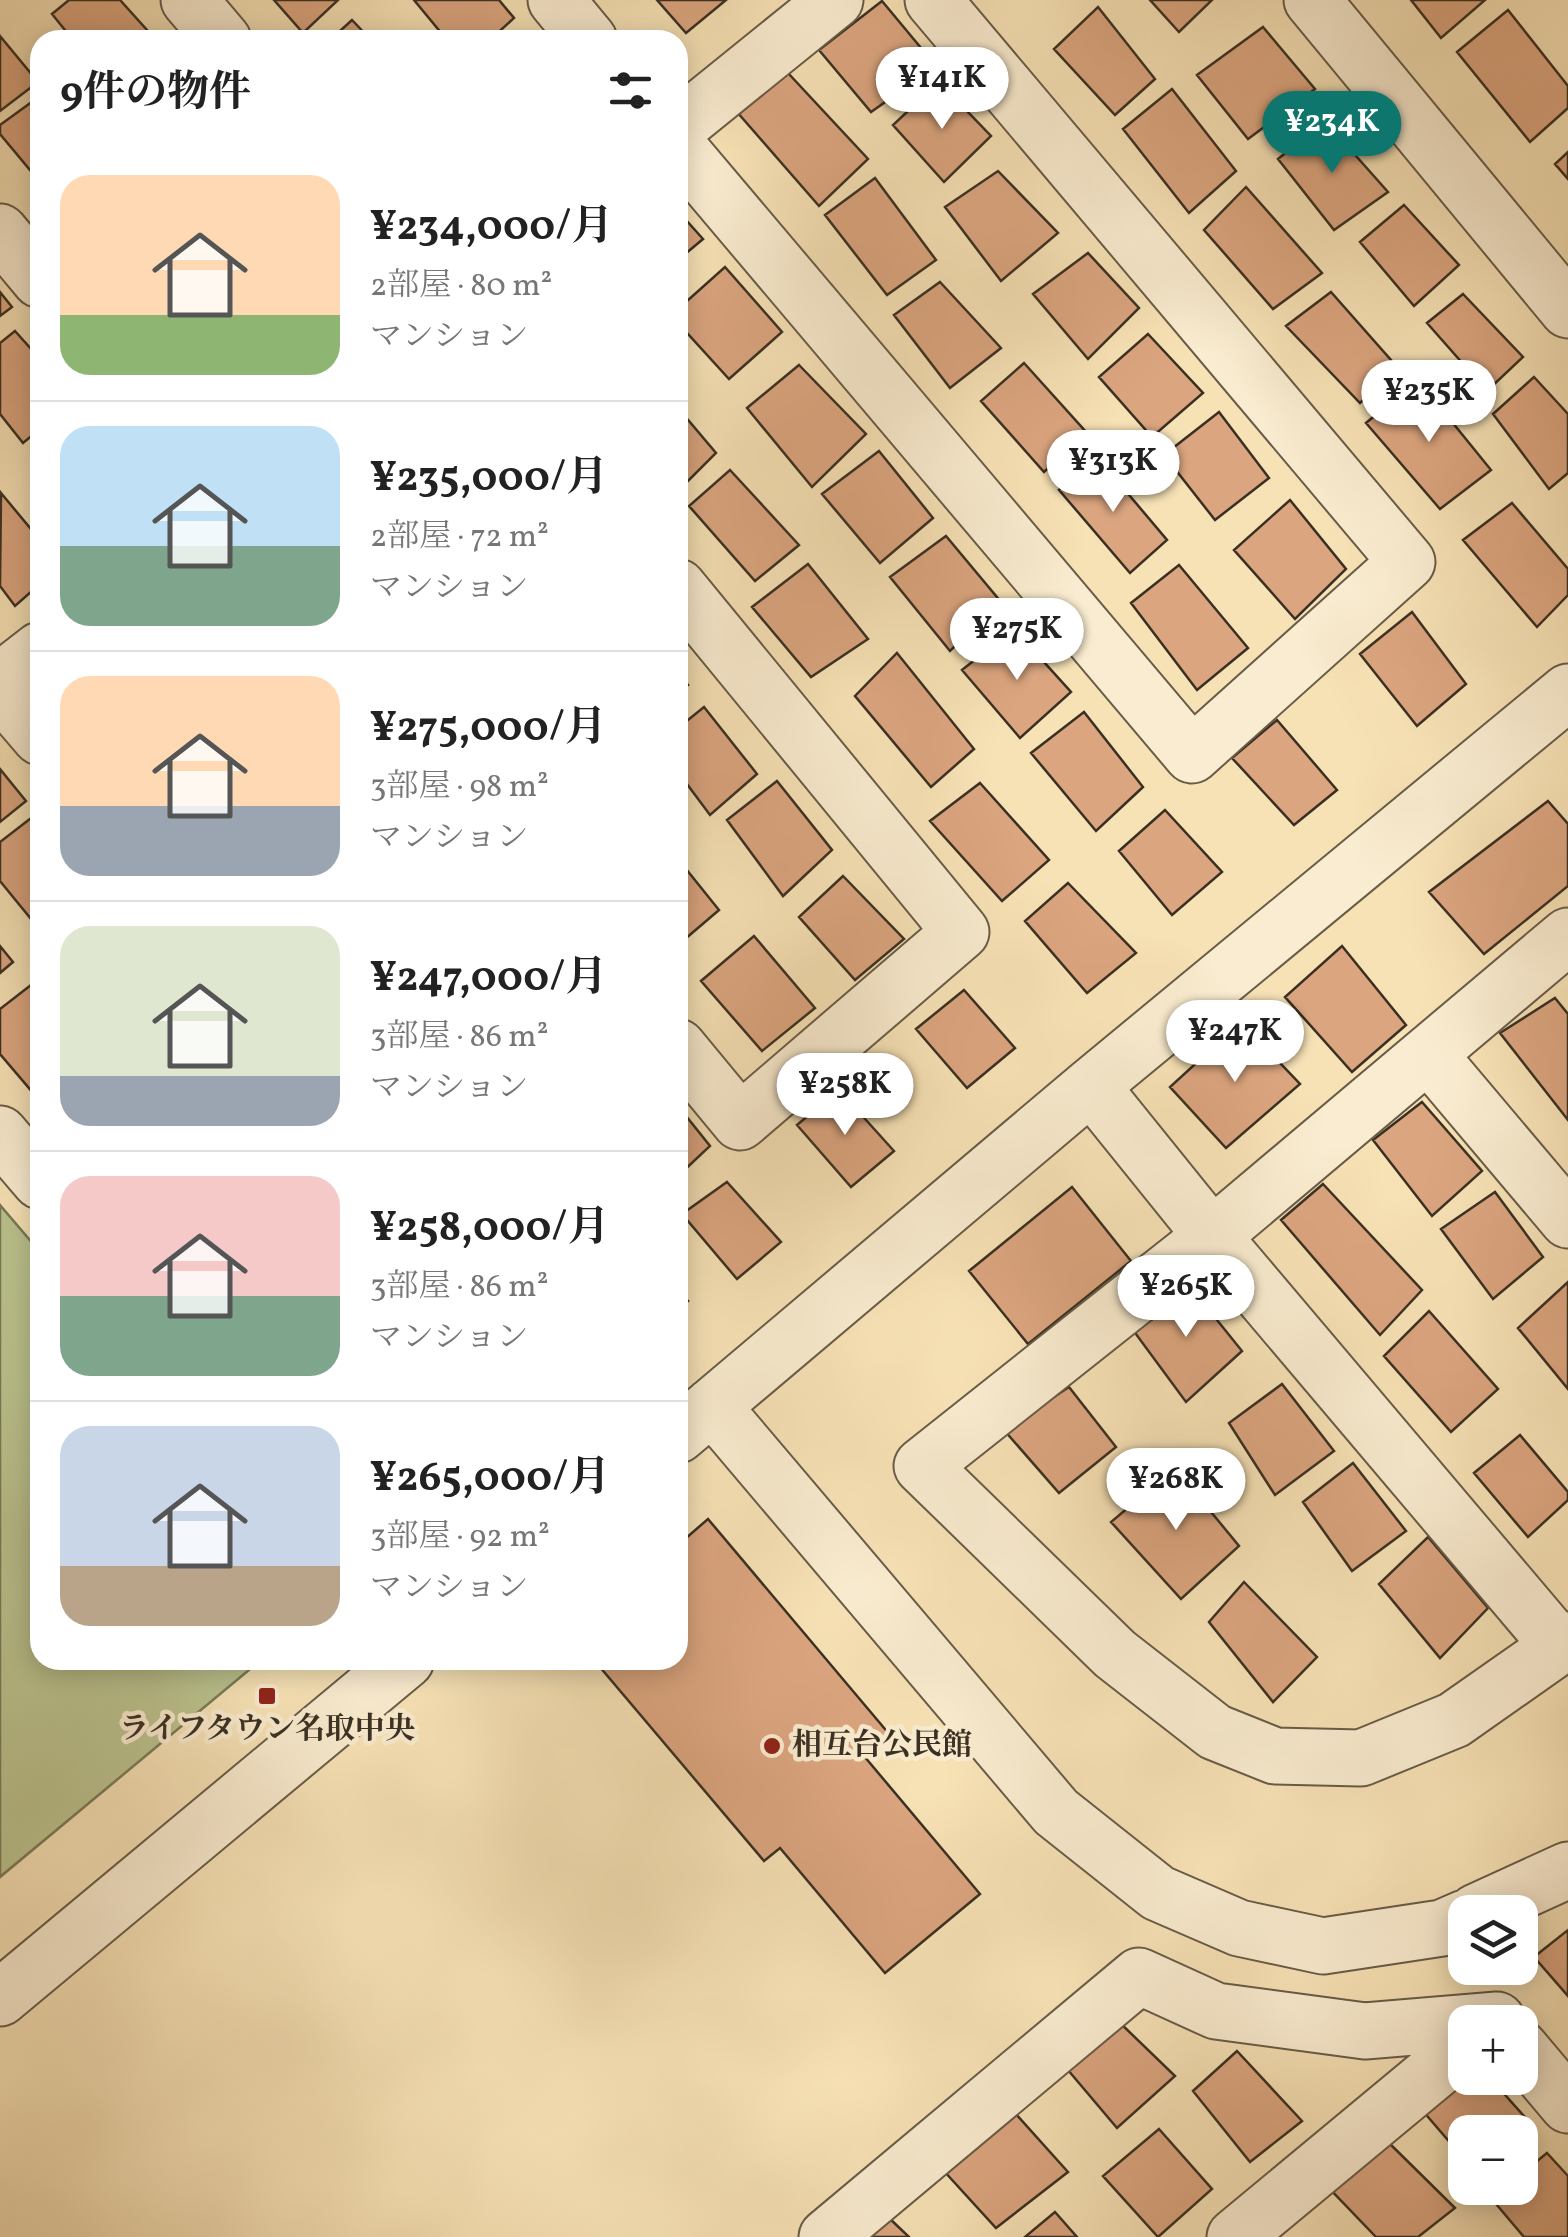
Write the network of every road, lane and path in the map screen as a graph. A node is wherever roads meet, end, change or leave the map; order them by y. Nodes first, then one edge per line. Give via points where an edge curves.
1 (189, 0) edge
2 (556, 0) edge
3 (835, 0) edge
4 (933, 0) edge
5 (1312, 0) edge
6 (214, 30) edge
7 (581, 30) edge
8 (688, 119) edge
9 (688, 159) edge
10 (0, 232) edge
11 (30, 268) edge
12 (1568, 310) edge
13 (688, 599) edge
14 (30, 658) edge
15 (0, 681) edge
16 (0, 690) edge
17 (1568, 692) edge
18 (30, 725) edge
19 (1568, 936) edge
20 (1428, 1054) junction
21 (688, 1059) edge
22 (1092, 1086) junction
23 (0, 1134) edge
24 (30, 1169) edge
25 (1568, 1220) edge
26 (1212, 1236) junction
27 (695, 1420) edge
28 (1564, 1643) edge
29 (394, 1670) edge
30 (1568, 1870) edge
31 (1513, 1895) edge
32 (1448, 1925) edge
33 (0, 1998) edge
34 (1448, 2032) edge
35 (1448, 2072) edge
36 (1538, 2075) edge
37 (1568, 2105) edge
38 (1266, 2227) edge
39 (827, 2237) edge

1 - 6 street
2 - 7 street
3 - 8 street
4 - 9 street via 1407,562 1192,755
5 - 12 street
10 - 11 street
13 - 21 street via 960,932 740,1122
14 - 15 street
16 - 18 street
17 - 22 street
19 - 20 street
20 - 25 street
20 - 26 street
22 - 26 street
22 - 27 street
23 - 24 street
26 - 28 street
26 - 28 street via 922,1466 1114,1654 1214,1732 1275,1756 1361,1758 1454,1720
27 - 32 street via 1056,1812 1158,1893 1239,1928 1323,1946
29 - 33 street
30 - 31 street
34 - 39 street via 1365,2031 1216,2011 1138,1976
35 - 38 street
36 - 37 street

